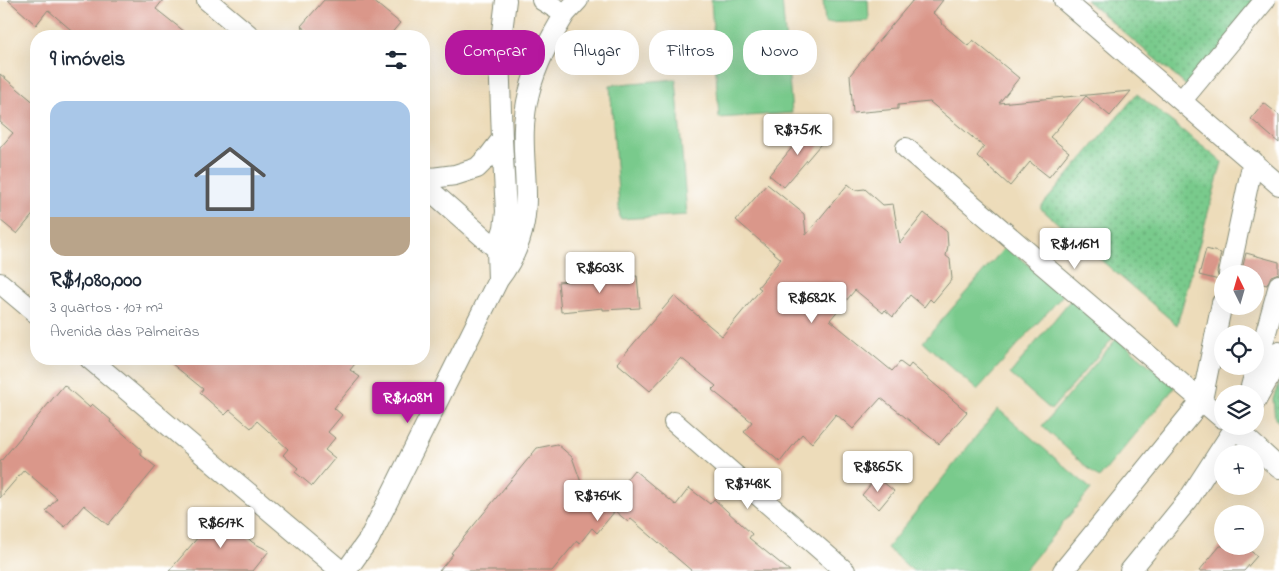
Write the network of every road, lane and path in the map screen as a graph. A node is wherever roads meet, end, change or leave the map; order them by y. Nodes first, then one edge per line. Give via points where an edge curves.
1 (208, 0) edge
2 (506, 0) edge
3 (542, 0) edge
4 (1064, 0) edge
5 (1265, 0) edge
6 (572, 7) edge
7 (243, 30) edge
8 (1182, 100) junction
9 (502, 139) junction
10 (906, 148) dead end
11 (1253, 161) junction
12 (430, 180) edge
13 (430, 183) edge
14 (1279, 185) edge
15 (507, 250) junction
16 (1231, 265) edge
17 (0, 282) edge
18 (1279, 285) edge
19 (30, 308) edge
20 (1220, 315) edge
21 (1279, 352) edge
22 (97, 365) edge
23 (1252, 385) edge
24 (1264, 386) edge
25 (1202, 400) junction
26 (1214, 410) edge
27 (674, 422) dead end
28 (1228, 435) edge
29 (1244, 435) edge
30 (1279, 468) edge
31 (340, 571) edge
32 (346, 571) edge
33 (845, 571) edge
34 (1063, 571) edge
35 (1130, 571) edge

1 - 7 street
2 - 9 street via 499,55
3 - 6 street
4 - 8 street
5 - 8 street
6 - 15 street via 546,46 528,94 523,141 527,199 524,227
8 - 11 street
9 - 12 street via 476,168 455,176
9 - 15 street
10 - 25 street
11 - 14 street
11 - 16 street
13 - 15 street
15 - 32 street via 498,280 404,471 369,539
17 - 19 street
18 - 23 street
20 - 25 street
21 - 24 street
22 - 31 street
25 - 26 street
25 - 34 street
27 - 33 street
28 - 35 street via 1188,500
29 - 30 street

